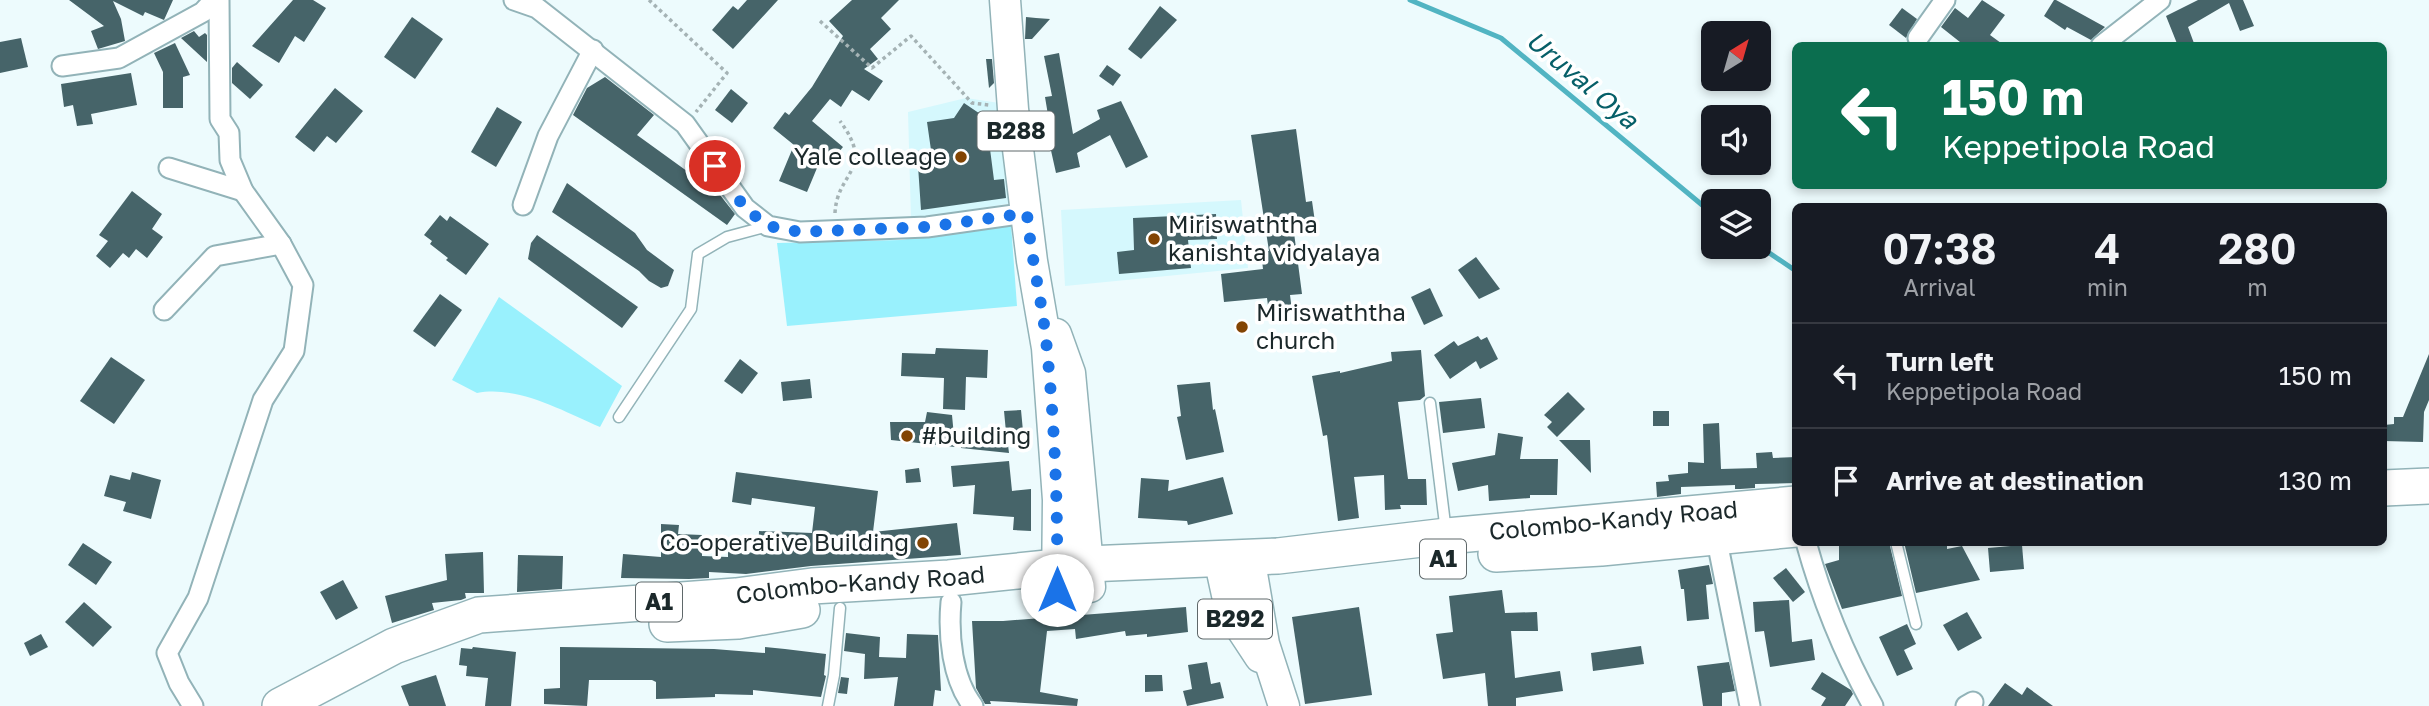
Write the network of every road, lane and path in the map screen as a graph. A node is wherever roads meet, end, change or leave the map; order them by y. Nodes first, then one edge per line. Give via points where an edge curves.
1 (214, 0) edge
2 (219, 0) edge
3 (514, 0) edge
4 (649, 0) edge
5 (1005, 0) edge
6 (1945, 0) edge
7 (2160, 0) edge
8 (820, 20) dead end
9 (1919, 38) dead end
10 (2106, 42) edge
11 (593, 50) junction
12 (62, 66) dead end
13 (1013, 109) junction
14 (840, 121) dead end
15 (685, 124) junction
16 (169, 168) dead end
17 (243, 191) junction
18 (523, 205) dead end
19 (1027, 213) junction
20 (768, 226) junction
21 (834, 229) junction
22 (281, 244) junction
23 (164, 310) dead end
24 (1430, 403) dead end
25 (619, 417) dead end
26 (2429, 465) edge
27 (2387, 466) edge
28 (2429, 486) edge
29 (2387, 488) edge
30 (1792, 512) edge
31 (1792, 513) edge
32 (1447, 536) junction
33 (1716, 536) junction
34 (1807, 546) edge
35 (1897, 546) edge
36 (1235, 567) junction
37 (1073, 577) junction
38 (951, 601) junction
39 (840, 608) junction
40 (737, 609) junction
41 (1916, 624) dead end
42 (193, 706) edge
43 (280, 706) edge
44 (325, 706) edge
45 (828, 706) edge
46 (973, 706) edge
47 (1284, 706) edge
48 (1749, 706) edge
49 (1873, 706) edge

1 - 12 street via 203,12 119,58
2 - 17 street via 220,119 229,133 230,160
3 - 11 street via 537,8
4 - 15 path via 727,74
5 - 13 main road, B288
6 - 9 street
7 - 10 street
8 - 13 path via 872,68 911,36 972,103
11 - 15 street
11 - 18 street via 548,136
13 - 19 main road, B288
14 - 21 path via 852,137 856,165 836,202
15 - 20 street via 745,208
16 - 17 street
17 - 22 street
19 - 21 street via 927,227
19 - 37 main road, B288 via 1047,348 1058,500
20 - 21 street via 800,232
20 - 25 lane via 727,237 698,254 691,309
22 - 23 street via 215,256
22 - 42 street via 303,285 294,351 263,400 198,598 167,653
24 - 32 lane
26 - 27 highway
28 - 29 highway
30 - 32 highway, Colombo-Kandy Road / A1
31 - 33 highway, Colombo-Kandy Road / A1
32 - 36 highway, Colombo-Kandy Road / A1 via 1278,556
33 - 36 highway, Colombo-Kandy Road / A1 via 1356,570
33 - 48 street
34 - 49 street via 1845,653
35 - 41 lane
36 - 37 highway, Colombo-Kandy Road / A1
36 - 47 main road, B292
37 - 38 highway, Colombo-Kandy Road / A1
37 - 40 highway, Colombo-Kandy Road / A1 via 812,586
38 - 39 highway, Colombo-Kandy Road / A1
38 - 46 street via 949,630 961,689
39 - 40 highway, Colombo-Kandy Road / A1
39 - 45 lane
40 - 43 highway, Colombo-Kandy Road / A1 via 479,615 394,646
40 - 44 highway, Colombo-Kandy Road / A1 via 464,641 401,665

